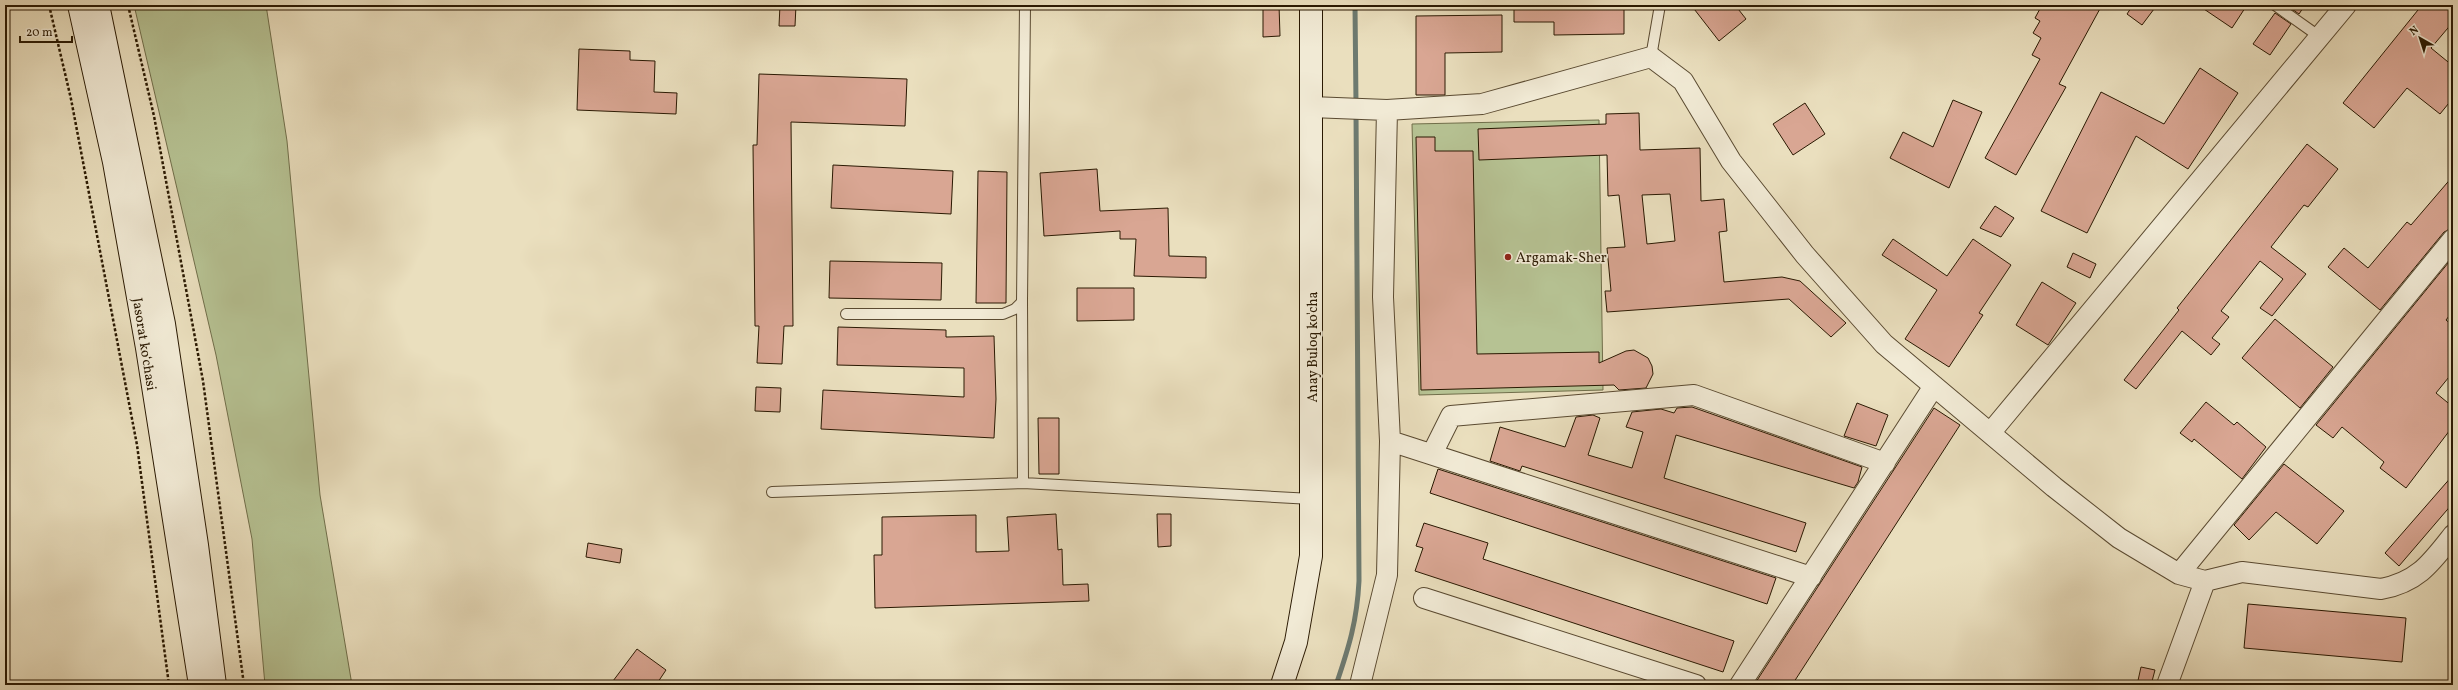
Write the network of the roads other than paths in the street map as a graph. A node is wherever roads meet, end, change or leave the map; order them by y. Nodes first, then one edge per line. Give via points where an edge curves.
1 (78, 5) edge
2 (98, 5) edge
3 (1025, 5) edge
4 (1311, 5) edge
5 (1660, 5) edge
6 (2275, 5) edge
7 (2346, 5) edge
8 (2320, 37) junction
9 (1651, 57) junction
10 (1311, 107) junction
11 (1387, 110) junction
12 (2453, 238) edge
13 (1022, 302) junction
14 (846, 314) dead end
15 (1934, 386) junction
16 (1990, 432) junction
17 (1390, 441) junction
18 (1432, 454) junction
19 (1885, 463) junction
20 (1023, 483) junction
21 (772, 492) dead end
22 (1312, 499) junction
23 (2453, 535) edge
24 (2179, 574) junction
25 (1811, 577) junction
26 (2205, 581) junction
27 (1424, 598) dead end
28 (200, 685) edge
29 (215, 685) edge
30 (1282, 685) edge
31 (1360, 685) edge
32 (1696, 685) edge
33 (1740, 685) edge
34 (2167, 685) edge

1 - 28 main road, Jasorat koʻchasi via 114,162 147,348
2 - 29 main road, Jasorat koʻchasi via 164,324
3 - 13 lane
4 - 10 main road, Anay Buloq ko'cha
5 - 9 lane
6 - 8 lane
7 - 8 street
8 - 16 street
9 - 11 street via 1482,104
9 - 15 street via 1683,81 1730,161 1805,255 1884,344
10 - 11 street
10 - 22 main road, Anay Buloq ko'cha
11 - 17 street via 1383,297
12 - 24 street
13 - 14 lane via 1015,309 1003,314
13 - 20 lane
15 - 16 street
15 - 19 street
16 - 24 street via 2119,538
17 - 18 street
17 - 31 street via 1387,575
18 - 19 street via 1451,416 1694,395
18 - 25 street
19 - 25 street
20 - 21 lane
20 - 22 lane
22 - 30 main road, Anay Buloq ko'cha via 1310,556 1304,600 1296,642
23 - 26 street via 2420,573 2395,586 2381,589 2242,572
24 - 26 street
25 - 33 street
26 - 34 street
27 - 32 street

